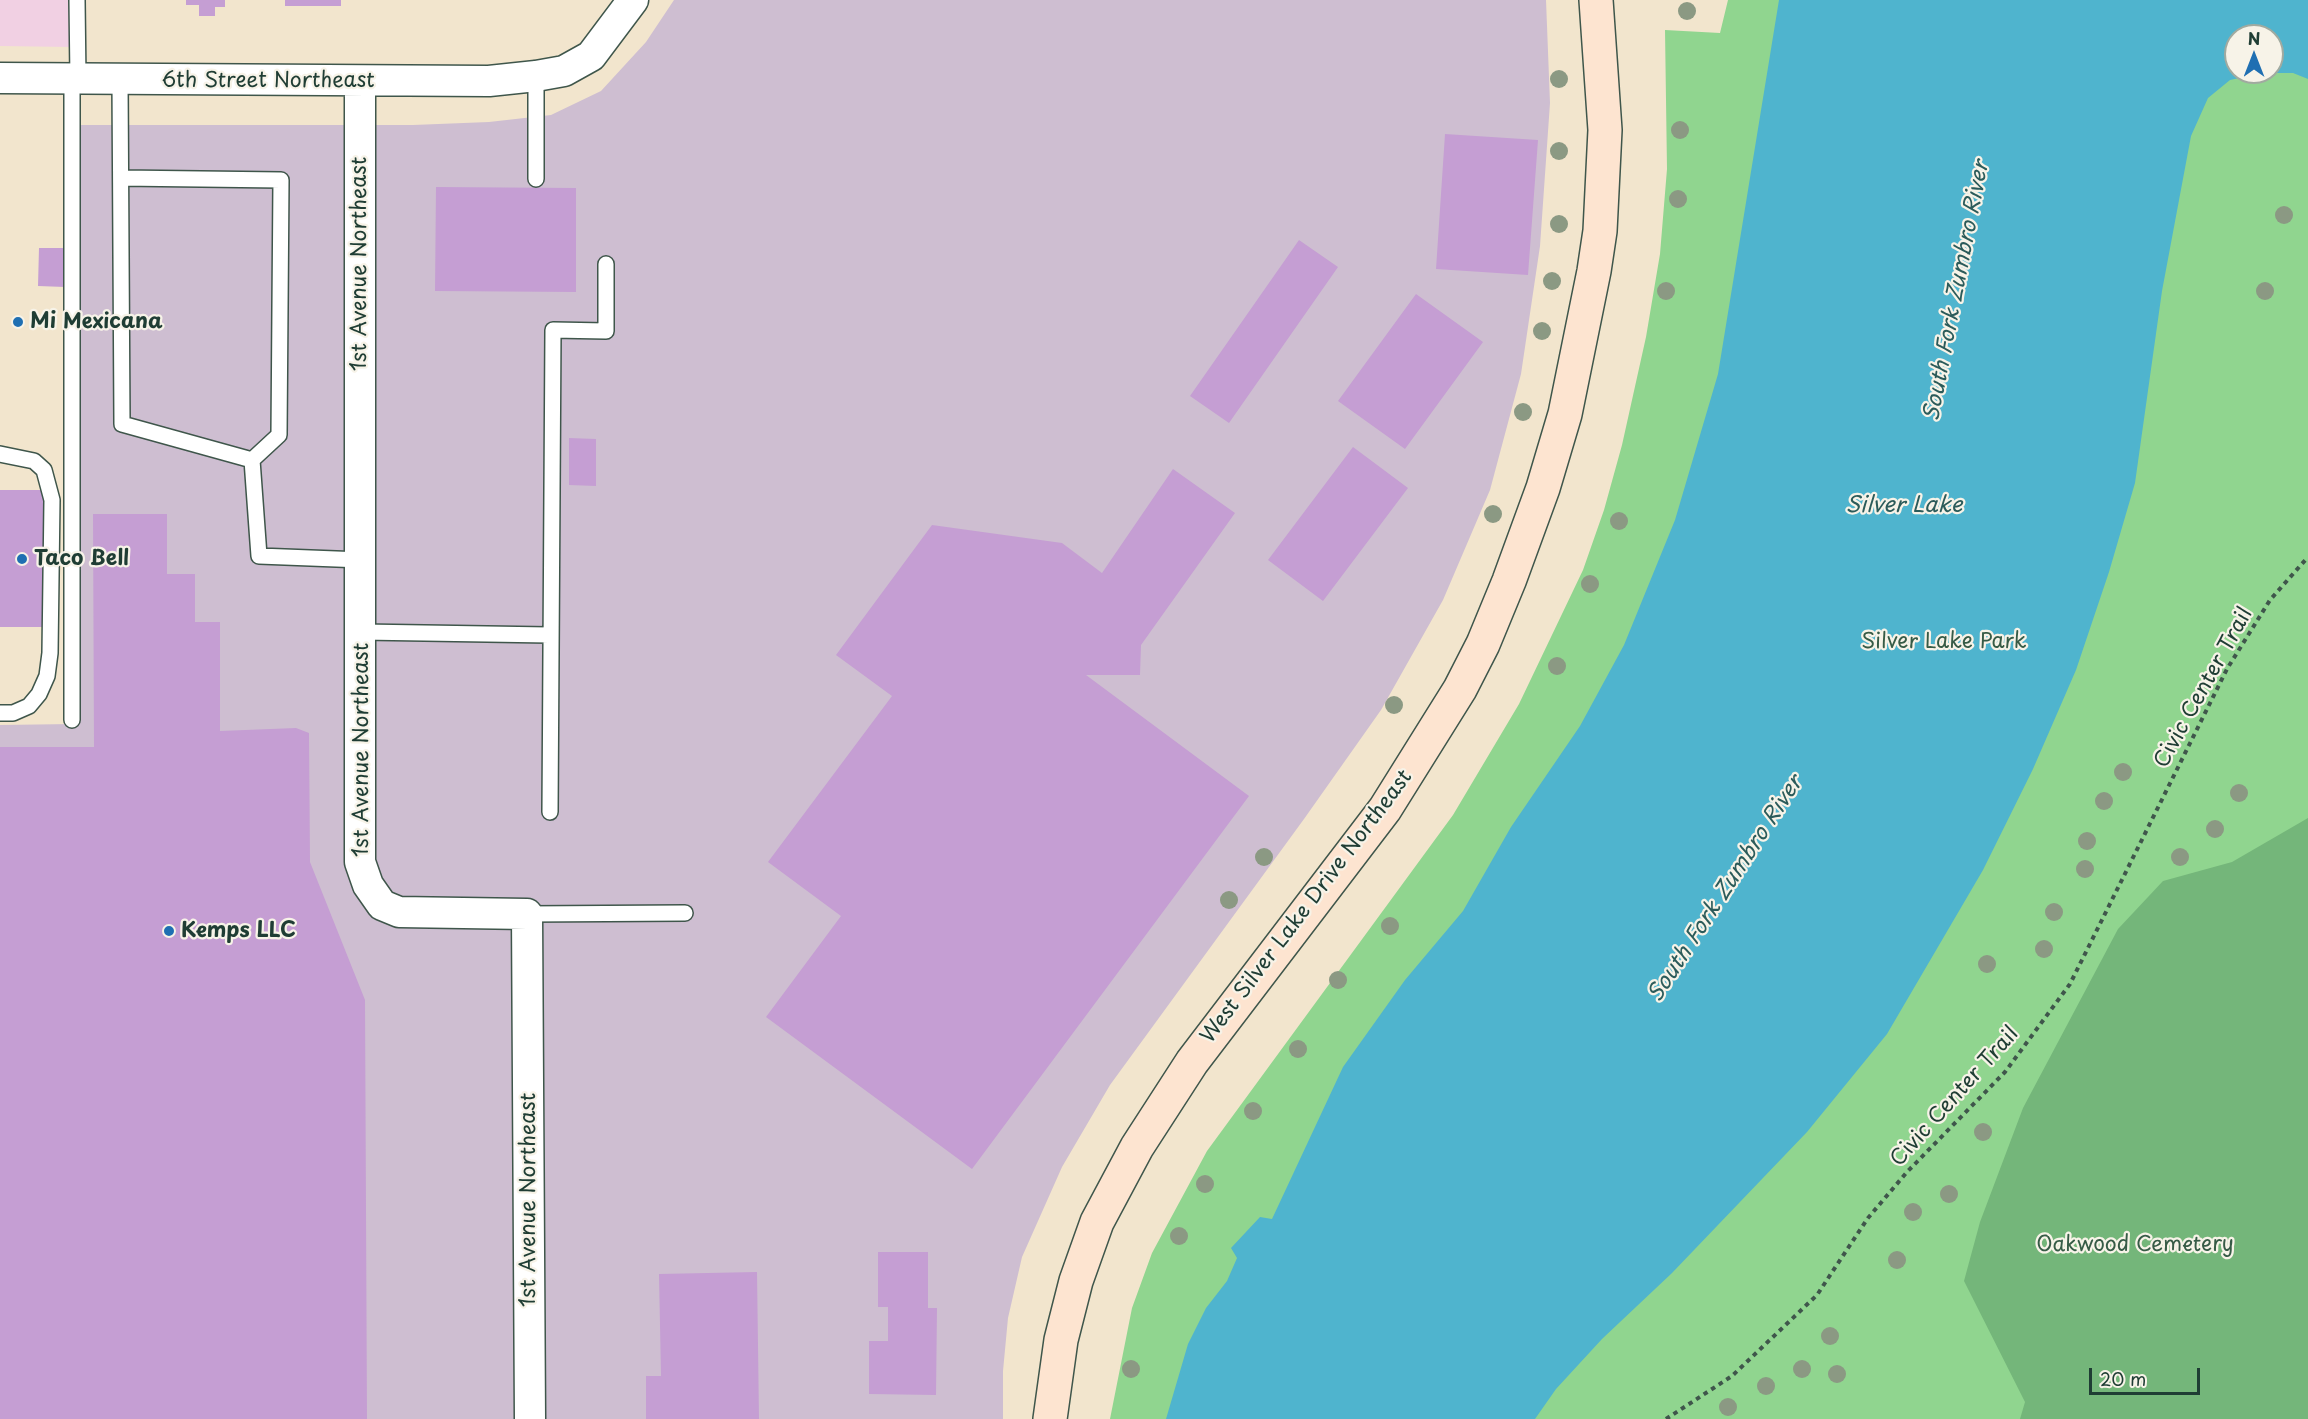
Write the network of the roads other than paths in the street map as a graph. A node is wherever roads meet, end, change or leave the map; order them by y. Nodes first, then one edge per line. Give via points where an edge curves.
1 (77, 0) edge
2 (633, 0) edge
3 (1596, 0) edge
4 (536, 76) junction
5 (0, 78) edge
6 (75, 79) junction
7 (120, 81) junction
8 (360, 81) junction
9 (121, 178) junction
10 (536, 179) dead end
11 (606, 264) dead end
12 (0, 454) edge
13 (252, 460) junction
14 (362, 560) junction
15 (362, 632) junction
16 (549, 635) junction
17 (0, 713) edge
18 (72, 720) dead end
19 (549, 812) dead end
20 (685, 913) dead end
21 (527, 914) junction
22 (530, 1419) edge
23 (1050, 1419) edge

1 - 6 lane
2 - 4 street via 591,56 564,71
3 - 23 street, West Silver Lake Drive Northeast via 1605,130 1600,231 1565,414 1509,581 1460,689 1385,809 1192,1062 1137,1147 1097,1222 1076,1281 1061,1340
4 - 8 street, 6th Street Northeast via 489,81
4 - 10 lane
5 - 6 street, 6th Street Northeast
6 - 7 street, 6th Street Northeast
6 - 18 lane
7 - 8 street, 6th Street Northeast
7 - 9 lane
8 - 14 street, 1st Avenue Northeast
9 - 13 lane via 122,424
9 - 13 lane via 281,180 279,435
11 - 16 lane via 606,331 553,330
12 - 17 lane via 34,461 44,470 52,500 47,676 29,706 13,713
13 - 14 lane via 259,556
14 - 15 street, 1st Avenue Northeast
15 - 16 lane
15 - 21 street, 1st Avenue Northeast via 358,840 368,885 381,905 399,912
16 - 19 lane
20 - 21 lane
21 - 22 street, 1st Avenue Northeast

